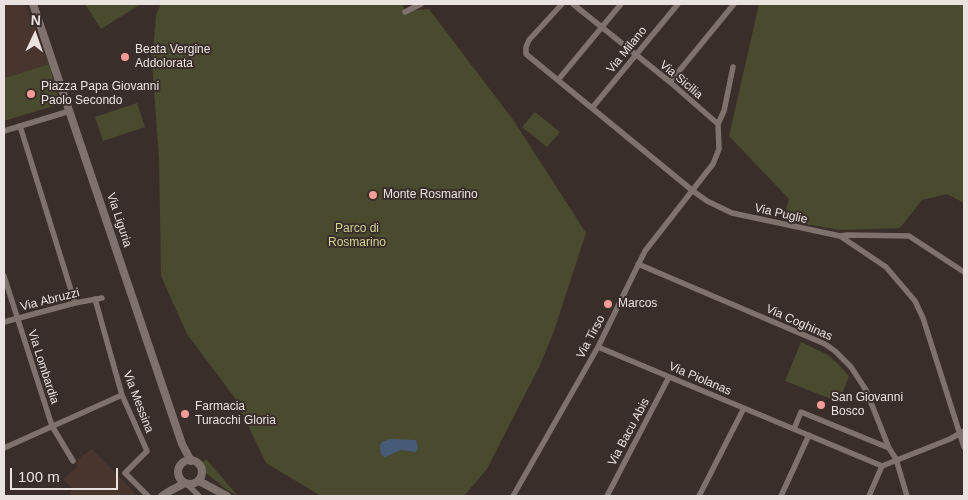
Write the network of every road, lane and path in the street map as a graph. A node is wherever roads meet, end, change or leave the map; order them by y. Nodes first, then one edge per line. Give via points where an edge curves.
1 (33, 4) edge
2 (421, 4) edge
3 (562, 4) edge
4 (573, 4) edge
5 (621, 4) edge
6 (678, 4) edge
7 (734, 4) edge
8 (405, 12) dead end
9 (602, 26) junction
10 (636, 55) junction
11 (734, 67) dead end
12 (558, 80) junction
13 (670, 82) junction
14 (592, 108) junction
15 (70, 111) junction
16 (718, 124) junction
17 (20, 126) junction
18 (4, 131) edge
19 (693, 190) junction
20 (840, 236) junction
21 (638, 264) junction
22 (964, 272) edge
23 (4, 276) edge
24 (102, 298) dead end
25 (95, 300) junction
26 (75, 303) junction
27 (16, 319) junction
28 (4, 322) edge
29 (598, 347) junction
30 (669, 377) junction
31 (122, 395) junction
32 (744, 408) junction
33 (52, 426) junction
34 (794, 429) junction
35 (962, 433) edge
36 (809, 435) junction
37 (964, 447) edge
38 (4, 448) edge
39 (889, 448) junction
40 (896, 459) junction
41 (72, 462) dead end
42 (184, 465) junction
43 (882, 466) junction
44 (202, 472) junction
45 (199, 481) junction
46 (186, 483) junction
47 (219, 491) junction
48 (165, 494) edge
49 (148, 496) edge
50 (199, 496) edge
51 (227, 496) edge
52 (513, 496) edge
53 (607, 496) edge
54 (699, 496) edge
55 (781, 496) edge
56 (869, 496) edge
57 (907, 496) edge

1 - 15 street, Via Liguria
2 - 8 street
3 - 12 street, Via Puglie via 526,47 526,54
4 - 9 street, Via Sicilia
5 - 9 street
6 - 10 street, Via Milano
7 - 13 street
9 - 10 street, Via Sicilia
9 - 12 street
10 - 13 street, Via Sicilia
10 - 14 street, Via Milano
11 - 16 street via 724,112
12 - 14 street, Via Puglie
13 - 16 street, Via Sicilia
14 - 19 street, Via Puglie
15 - 17 street
15 - 42 street, Via Liguria via 182,444
16 - 19 street via 719,149 713,164
17 - 18 street
17 - 26 street
19 - 20 street, Via Puglie via 732,213
19 - 21 street, Via Tirso
20 - 22 street via 909,236
20 - 35 street, Via Puglie via 886,268 915,301
21 - 29 street, Via Tirso
21 - 39 street, Via Coghinas via 835,351 851,367 866,390
23 - 27 street, Via Lombardia
24 - 25 street, Via Abruzzi
25 - 26 street, Via Abruzzi
25 - 31 street, Via Messina
26 - 27 street, Via Abruzzi
27 - 28 street, Via Abruzzi
27 - 33 street, Via Lombardia
29 - 30 street, Via Piolanas
29 - 52 street, Via Tirso
30 - 32 street, Via Piolanas
30 - 53 street, Via Bacu Abis
31 - 33 street
31 - 49 street, Via Messina via 147,451 125,473
32 - 34 street, Via Piolanas
32 - 54 street
33 - 38 street
33 - 41 street, Via Lombardia
34 - 36 street, Via Piolanas
34 - 39 street via 801,412
35 - 37 street, Via Puglie
35 - 40 street
36 - 43 street, Via Piolanas
36 - 55 street
39 - 40 street, Via Coghinas
40 - 43 street
40 - 57 street, Via Coghinas
42 - 44 street via 198,464
42 - 46 street via 180,477
42 - 48 street
43 - 56 street
44 - 45 street
44 - 47 street
45 - 46 street
45 - 47 street
46 - 48 street
46 - 50 street
47 - 51 street

